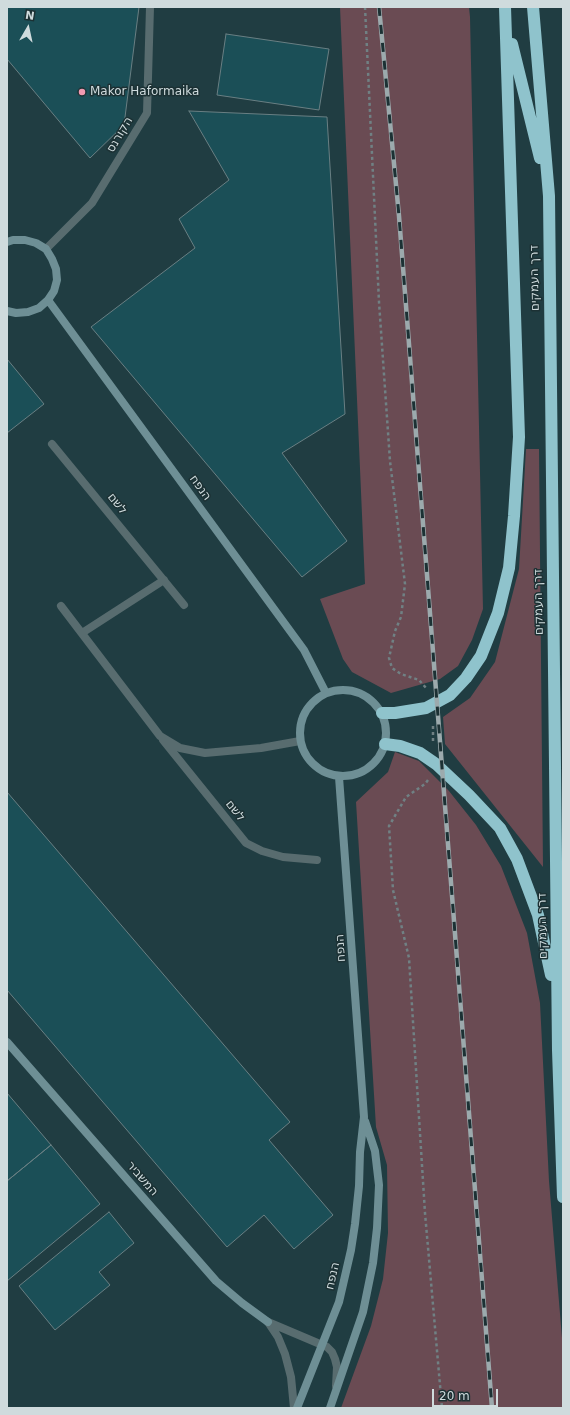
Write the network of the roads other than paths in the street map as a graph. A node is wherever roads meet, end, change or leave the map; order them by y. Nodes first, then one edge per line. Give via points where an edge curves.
1 (150, 7) edge
2 (533, 7) edge
3 (505, 12) edge
4 (549, 196) junction
5 (7, 242) edge
6 (46, 250) junction
7 (48, 300) junction
8 (7, 311) edge
9 (52, 444) dead end
10 (164, 580) junction
11 (184, 605) dead end
12 (61, 606) dead end
13 (82, 633) junction
14 (326, 693) junction
15 (382, 713) junction
16 (160, 736) junction
17 (300, 740) junction
18 (385, 744) junction
19 (339, 777) junction
20 (317, 860) dead end
21 (7, 1042) edge
22 (558, 1050) junction
23 (364, 1117) junction
24 (563, 1197) edge
25 (268, 1322) junction
26 (322, 1344) junction
27 (336, 1391) junction
28 (296, 1408) edge
29 (330, 1408) edge

1 - 6 street, הקורנס via 147,113 92,203
2 - 4 highway, דרך העמקים
3 - 4 highway
3 - 15 highway via 519,437 509,568 498,613 481,656 466,678 450,695 426,708
4 - 22 highway, דרך העמקים
5 - 6 street via 25,240 36,243
6 - 7 street via 56,269 57,280
7 - 8 street via 39,308 28,312 16,314
7 - 14 street, הנפח via 304,650
9 - 10 street, לשם
10 - 11 street, לשם
10 - 13 street
12 - 13 street, לשם
13 - 16 street, לשם
14 - 15 street via 352,690 374,702
14 - 17 street via 313,701 304,712
15 - 18 street via 386,728
16 - 17 street, לשם via 180,748 206,753 261,748
16 - 20 street, לשם via 246,843 283,857
17 - 19 street via 305,754 314,765 326,773
18 - 19 street via 373,765 352,776
18 - 22 highway via 420,753 436,764 500,828 517,859 538,915 551,972
19 - 23 street, הנפח
21 - 25 street, המשביר via 216,1281
22 - 24 highway, דרך העמקים
23 - 26 street, הנפח via 351,1250 339,1302
23 - 27 street, הנפח via 375,1151 378,1185 377,1228 363,1312
25 - 26 street, המשביר
25 - 28 street, המשביר via 285,1354
26 - 27 street, המשביר via 332,1352 335,1359
26 - 28 street, הנפח
27 - 29 street, הנפח

